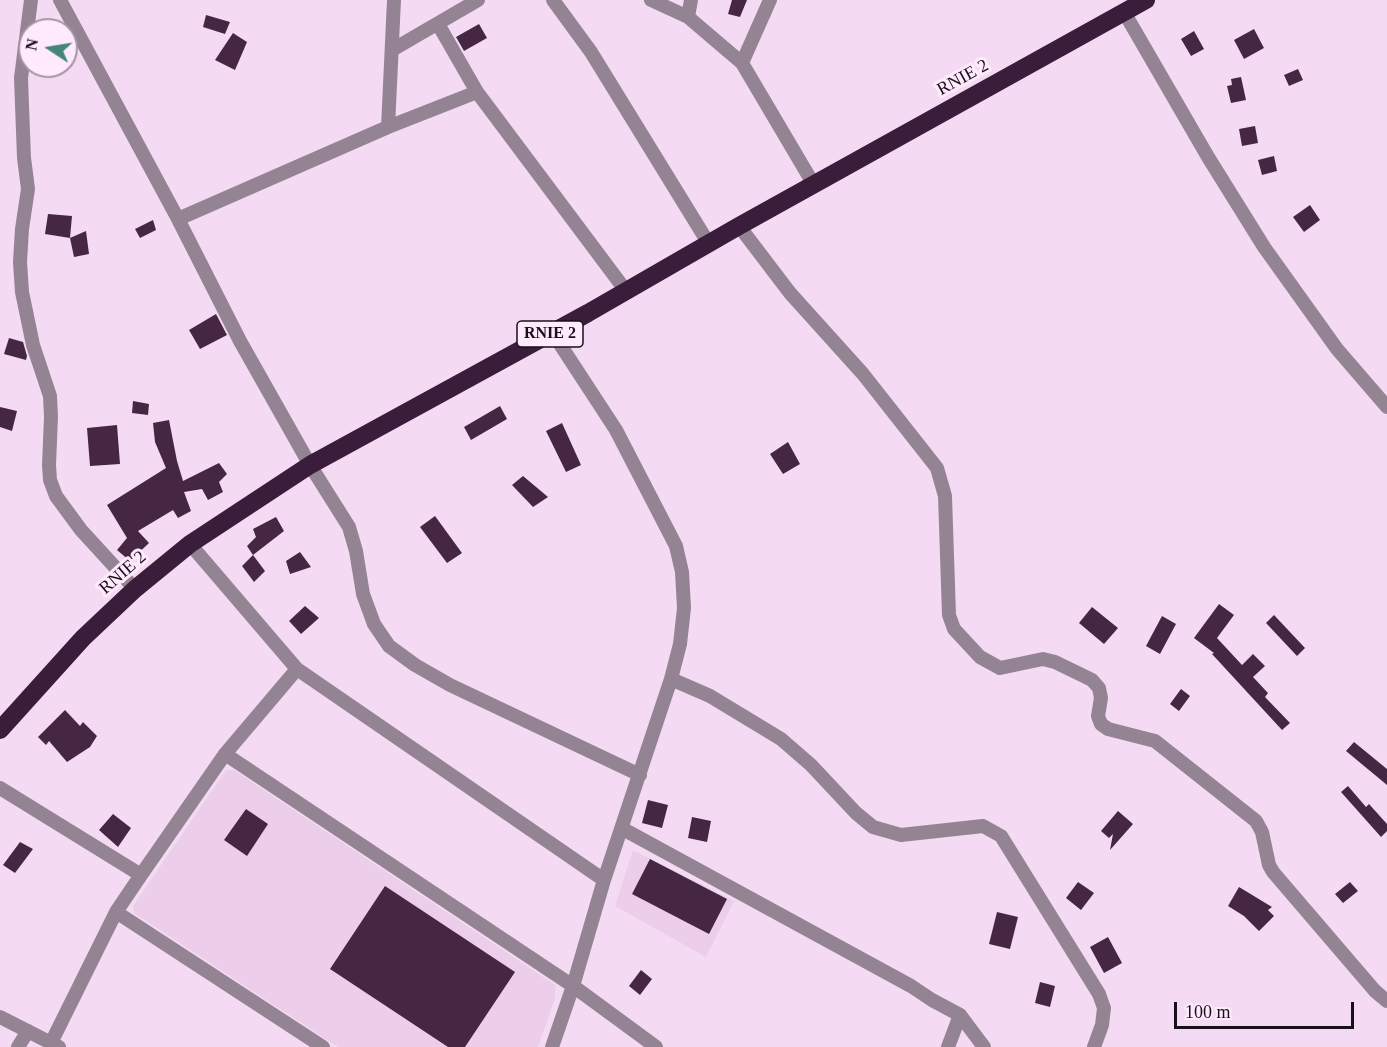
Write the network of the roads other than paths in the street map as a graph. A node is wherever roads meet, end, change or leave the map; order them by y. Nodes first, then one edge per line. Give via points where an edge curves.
1 (31, 0) edge
2 (60, 0) edge
3 (394, 0) edge
4 (478, 0) edge
5 (553, 0) edge
6 (651, 0) edge
7 (691, 0) edge
8 (770, 0) edge
9 (1146, 0) edge
10 (1124, 12) junction
11 (688, 17) junction
12 (438, 24) junction
13 (392, 50) junction
14 (742, 63) junction
15 (477, 92) junction
16 (388, 127) junction
17 (814, 185) junction
18 (178, 219) junction
19 (739, 226) junction
20 (709, 244) junction
21 (626, 291) junction
22 (552, 332) junction
23 (1387, 407) edge
24 (310, 465) junction
25 (190, 544) junction
26 (135, 589) junction
27 (297, 669) junction
28 (671, 680) junction
29 (0, 730) edge
30 (225, 754) junction
31 (640, 775) junction
32 (0, 788) edge
33 (623, 829) junction
34 (141, 875) junction
35 (604, 880) junction
36 (116, 912) junction
37 (573, 986) junction
38 (1387, 1001) edge
39 (960, 1015) junction
40 (0, 1017) edge
41 (28, 1031) junction
42 (55, 1045) edge
43 (18, 1047) edge
44 (322, 1047) edge
45 (552, 1047) edge
46 (656, 1047) edge
47 (948, 1047) edge
48 (984, 1047) edge
49 (1094, 1047) edge

1 - 26 street via 21,78 28,189 20,262 33,345 50,396 50,480 56,496 81,530
2 - 18 street
3 - 13 street
4 - 12 street
5 - 20 street via 591,52
6 - 11 street
7 - 11 street
8 - 14 street
9 - 10 highway, RNIE 2 / RNIE 2
10 - 17 highway, RNIE 2 / RNIE 2
10 - 23 street via 1264,247 1337,349
11 - 14 street
12 - 13 street
12 - 15 street
13 - 16 street
14 - 17 street
15 - 16 street
15 - 21 street
16 - 18 street
17 - 19 highway, RNIE 2 / RNIE 2
18 - 24 street via 240,341
19 - 20 highway, RNIE 2 / RNIE 2
19 - 38 street via 937,468 945,496 949,615 954,629 980,657 1000,668 1043,659 1092,680 1099,687 1101,724 1155,741 1256,821 1273,872
20 - 21 highway, RNIE 2 / RNIE 2
21 - 22 highway, RNIE 2 / RNIE 2
22 - 24 highway, RNIE 2 / RNIE 2
22 - 28 street via 616,430 676,546 684,608
24 - 25 highway, RNIE 2 / RNIE 2
24 - 31 street via 349,527 363,594 374,624 389,646 450,685
25 - 26 highway, RNIE 2 / RNIE 2
25 - 27 street
26 - 29 highway, RNIE 2 / RNIE 2 via 83,638
27 - 30 street
27 - 35 street
28 - 31 street
28 - 49 street via 710,696 782,739 873,827 901,835 983,825 1001,836 1099,994 1104,1008
30 - 34 street
30 - 37 street
31 - 33 street
32 - 34 street
33 - 35 street
33 - 39 street
34 - 36 street
35 - 37 street
36 - 42 street
36 - 44 street
37 - 45 street
37 - 46 street
39 - 47 street
39 - 48 street
40 - 41 street
41 - 42 street
41 - 43 street

